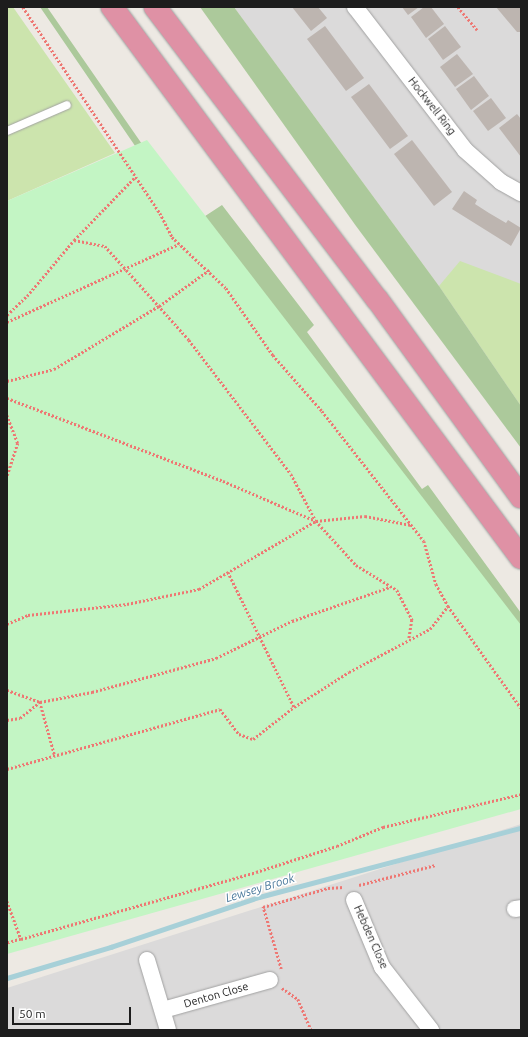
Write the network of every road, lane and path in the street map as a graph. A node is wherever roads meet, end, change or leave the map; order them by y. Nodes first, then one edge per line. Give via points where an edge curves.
1 (23, 7) edge
2 (112, 7) edge
3 (155, 7) edge
4 (355, 7) edge
5 (458, 7) edge
6 (477, 30) dead end
7 (67, 105) dead end
8 (7, 131) edge
9 (135, 177) junction
10 (521, 193) edge
11 (74, 240) junction
12 (179, 244) junction
13 (126, 268) junction
14 (209, 270) junction
15 (159, 306) junction
16 (7, 315) edge
17 (7, 322) edge
18 (7, 382) edge
19 (7, 398) edge
20 (7, 415) edge
21 (7, 476) edge
22 (521, 497) edge
23 (316, 521) junction
24 (412, 525) junction
25 (521, 558) edge
26 (228, 572) junction
27 (390, 586) junction
28 (448, 606) junction
29 (7, 624) edge
30 (259, 637) junction
31 (409, 640) junction
32 (7, 690) edge
33 (40, 702) junction
34 (294, 707) junction
35 (521, 708) edge
36 (7, 720) edge
37 (55, 756) junction
38 (7, 769) edge
39 (521, 794) edge
40 (354, 900) dead end
41 (7, 901) edge
42 (22, 939) junction
43 (7, 943) edge
44 (147, 960) dead end
45 (270, 980) dead end
46 (162, 1010) junction
47 (168, 1030) edge
48 (431, 1030) edge

1 - 9 path
2 - 25 highway
3 - 22 highway via 377,299
4 - 10 street, Hockwell Ring via 465,150 501,182
5 - 6 path
7 - 8 lane
9 - 11 path
9 - 12 path
11 - 13 path via 105,246
11 - 16 path via 27,296
12 - 13 path
12 - 14 path
13 - 15 path
13 - 17 path
14 - 15 path
14 - 24 path via 226,288 273,355
15 - 18 path via 54,369
15 - 23 path via 189,340 291,474
19 - 23 path via 223,481
20 - 21 path via 18,443
23 - 24 path via 365,516
23 - 26 path
23 - 27 path via 356,565
24 - 28 path via 424,541 436,584
26 - 29 path via 199,589 127,604 28,616
26 - 30 path
27 - 30 path via 292,621
27 - 31 path via 397,590 412,620
28 - 31 path via 430,629
28 - 35 path
30 - 33 path via 216,658 92,692
30 - 34 path
31 - 34 path via 349,672
32 - 33 path
33 - 36 path via 20,718
33 - 37 path
34 - 37 path via 253,739 239,734 220,709
37 - 38 path
39 - 42 path via 383,827 337,846 256,872
40 - 48 street, Hebden Close via 382,967
41 - 42 path
42 - 43 path
44 - 46 street
45 - 46 street, Denton Close
46 - 47 street

